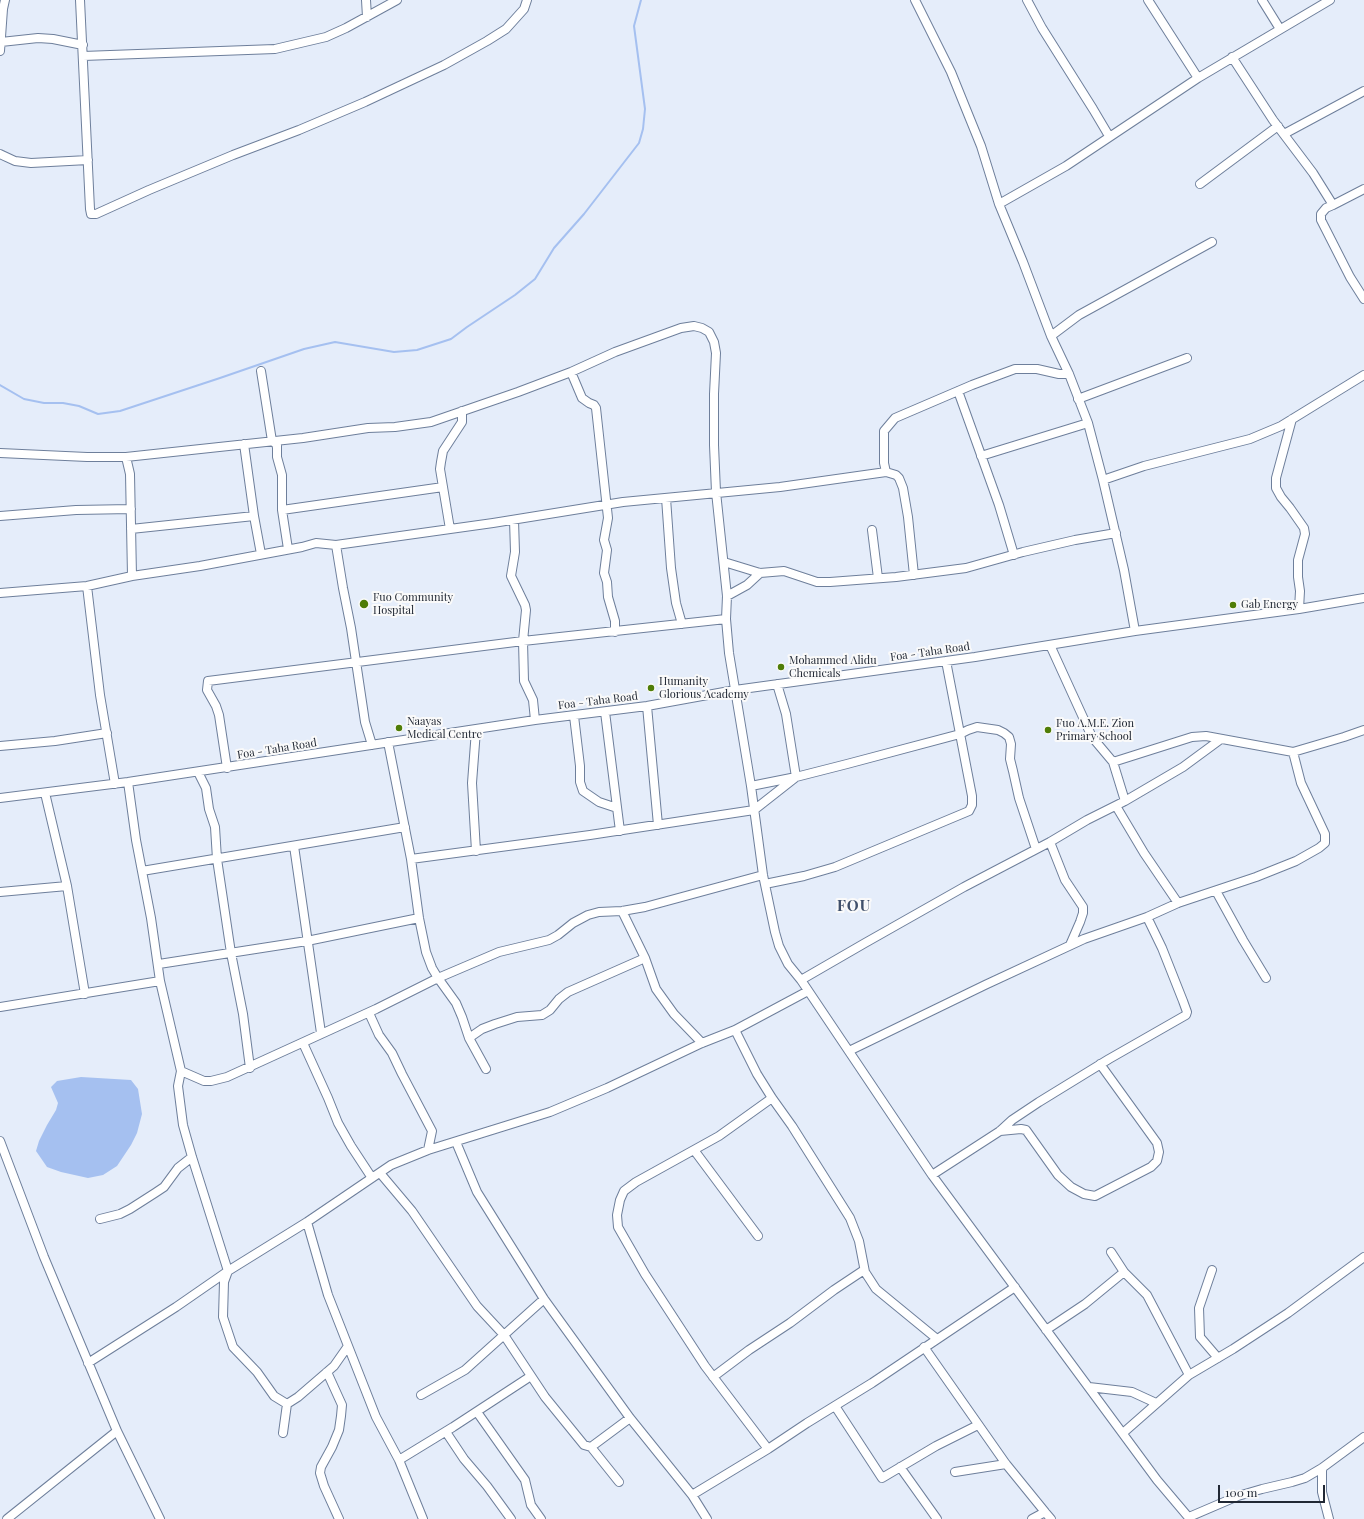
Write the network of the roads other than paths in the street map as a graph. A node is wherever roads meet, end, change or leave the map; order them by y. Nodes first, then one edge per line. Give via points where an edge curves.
1 (5, 0) edge
2 (80, 0) edge
3 (366, 0) edge
4 (397, 0) edge
5 (527, 0) edge
6 (915, 0) edge
7 (1027, 0) edge
8 (1148, 0) edge
9 (1262, 0) edge
10 (1330, 0) edge
11 (367, 17) junction
12 (1280, 29) junction
13 (1, 42) edge
14 (83, 45) junction
15 (0, 51) edge
16 (83, 56) junction
17 (1232, 57) junction
18 (1198, 78) junction
19 (1364, 91) edge
20 (1278, 126) junction
21 (1284, 134) junction
22 (1109, 136) junction
23 (0, 154) edge
24 (88, 160) junction
25 (1200, 184) dead end
26 (1364, 189) edge
27 (999, 204) junction
28 (1333, 205) junction
29 (1212, 242) dead end
30 (1364, 299) edge
31 (1051, 336) junction
32 (1187, 358) dead end
33 (261, 371) dead end
34 (571, 372) junction
35 (1069, 374) junction
36 (1364, 375) edge
37 (958, 391) junction
38 (1078, 399) junction
39 (462, 411) junction
40 (1292, 419) junction
41 (1088, 423) junction
42 (272, 440) junction
43 (244, 444) junction
44 (0, 453) edge
45 (981, 456) junction
46 (126, 457) junction
47 (886, 472) junction
48 (1103, 480) junction
49 (443, 487) junction
50 (716, 492) junction
51 (666, 498) junction
52 (607, 505) junction
53 (131, 509) junction
54 (282, 510) junction
55 (0, 516) edge
56 (254, 516) junction
57 (514, 520) junction
58 (131, 529) junction
59 (450, 529) junction
60 (872, 530) dead end
61 (1116, 534) junction
62 (336, 545) junction
63 (288, 549) junction
64 (261, 554) junction
65 (1014, 555) junction
66 (724, 562) junction
67 (760, 573) junction
68 (914, 575) junction
69 (132, 576) junction
70 (878, 578) junction
71 (87, 586) junction
72 (0, 593) edge
73 (727, 596) junction
74 (1364, 598) edge
75 (1300, 609) junction
76 (726, 619) junction
77 (682, 624) junction
78 (615, 632) junction
79 (1136, 632) junction
80 (523, 641) junction
81 (1050, 645) junction
82 (946, 661) junction
83 (356, 662) junction
84 (777, 684) junction
85 (735, 690) junction
86 (648, 706) junction
87 (605, 712) junction
88 (574, 716) junction
89 (535, 720) junction
90 (476, 730) junction
91 (1364, 730) edge
92 (107, 733) junction
93 (960, 734) junction
94 (1221, 739) junction
95 (388, 742) junction
96 (372, 745) junction
97 (0, 746) edge
98 (1293, 752) junction
99 (1113, 762) junction
100 (227, 768) junction
101 (198, 772) junction
102 (796, 777) junction
103 (128, 782) junction
104 (115, 784) junction
105 (751, 786) junction
106 (45, 793) junction
107 (0, 798) edge
108 (1125, 801) junction
109 (1116, 806) junction
110 (617, 808) junction
111 (754, 810) junction
112 (658, 825) junction
113 (405, 827) junction
114 (620, 831) junction
115 (1050, 842) junction
116 (294, 846) junction
117 (1036, 849) junction
118 (476, 850) junction
119 (217, 859) junction
120 (411, 859) junction
121 (142, 871) junction
122 (763, 875) junction
123 (765, 884) junction
124 (67, 886) junction
125 (1216, 891) junction
126 (0, 892) edge
127 (1178, 903) junction
128 (622, 911) junction
129 (1147, 917) junction
130 (419, 918) junction
131 (307, 941) junction
132 (1070, 945) junction
133 (231, 953) junction
134 (645, 958) junction
135 (159, 964) junction
136 (438, 978) junction
137 (1266, 978) dead end
138 (801, 980) junction
139 (160, 981) junction
140 (808, 991) junction
141 (85, 994) junction
142 (0, 1007) edge
143 (369, 1013) junction
144 (735, 1030) junction
145 (321, 1033) junction
146 (469, 1038) junction
147 (303, 1042) junction
148 (702, 1043) junction
149 (849, 1050) junction
150 (1100, 1064) junction
151 (250, 1068) junction
152 (486, 1069) dead end
153 (181, 1071) junction
154 (772, 1098) junction
155 (1000, 1131) junction
156 (0, 1141) edge
157 (456, 1142) junction
158 (428, 1150) junction
159 (694, 1150) junction
160 (192, 1157) junction
161 (380, 1173) junction
162 (932, 1176) junction
163 (372, 1178) junction
164 (100, 1219) dead end
165 (307, 1222) junction
166 (758, 1236) dead end
167 (1110, 1252) dead end
168 (1364, 1257) edge
169 (864, 1270) junction
170 (1212, 1270) dead end
171 (228, 1271) junction
172 (1124, 1272) junction
173 (1015, 1287) junction
174 (544, 1299) junction
175 (1046, 1330) junction
176 (504, 1335) junction
177 (937, 1338) junction
178 (348, 1346) junction
179 (924, 1348) junction
180 (1218, 1358) junction
181 (88, 1363) junction
182 (327, 1372) junction
183 (1189, 1375) junction
184 (531, 1376) junction
185 (713, 1377) junction
186 (1089, 1387) junction
187 (421, 1395) dead end
188 (1156, 1403) junction
189 (287, 1404) junction
190 (835, 1406) junction
191 (477, 1412) junction
192 (630, 1418) junction
193 (978, 1424) junction
194 (117, 1431) junction
195 (446, 1432) junction
196 (283, 1433) dead end
197 (1123, 1433) junction
198 (1364, 1437) edge
199 (591, 1447) junction
200 (768, 1449) junction
201 (399, 1460) junction
202 (1006, 1464) junction
203 (900, 1468) junction
204 (1322, 1468) junction
205 (955, 1472) dead end
206 (619, 1482) dead end
207 (692, 1495) junction
208 (1045, 1512) junction
209 (1190, 1518) edge
210 (7, 1519) edge
211 (160, 1519) edge
212 (339, 1519) edge
213 (423, 1519) edge
214 (511, 1519) edge
215 (541, 1519) edge
216 (707, 1519) edge
217 (937, 1519) edge
218 (1032, 1519) edge
219 (1051, 1519) edge
220 (1329, 1519) edge

1 - 13 street via 2,9
2 - 14 street
3 - 11 street
4 - 11 street
5 - 24 street via 524,9 506,29 444,65 299,130 233,154 96,214 91,214 90,209
6 - 27 street via 952,72 981,146
7 - 22 street
8 - 18 street
9 - 12 street
10 - 12 street
11 - 16 street via 326,37 275,49
12 - 17 street
13 - 14 street via 38,38
13 - 15 street
14 - 16 street
16 - 24 street
17 - 18 street
17 - 20 street
18 - 22 street
19 - 21 street
20 - 21 street
20 - 25 street
21 - 28 street
22 - 27 street via 1066,166
23 - 24 street via 15,161 31,163
26 - 28 street
27 - 31 street
28 - 30 street via 1326,208 1320,220
29 - 31 street via 1080,315
31 - 35 street
32 - 38 street
33 - 42 street
34 - 39 street
34 - 50 street via 615,352 681,328 694,326 709,332 716,353
34 - 52 street via 582,398 596,408
35 - 37 street via 1016,369
35 - 38 street
36 - 40 street
37 - 45 street
37 - 47 street via 895,418 888,424 884,431
38 - 41 street
39 - 42 street via 431,422
39 - 49 street via 462,422 443,451 440,469
40 - 48 street via 1250,439 1144,466
40 - 75 street via 1276,478 1276,488 1304,528 1305,534 1298,560
41 - 45 street
41 - 48 street
42 - 43 street
42 - 54 street via 277,445 282,475
43 - 46 street
43 - 56 street
44 - 46 street
45 - 65 street
46 - 53 street via 130,474
47 - 50 street via 794,485
47 - 68 street via 896,475 903,488
48 - 61 street
49 - 54 street
49 - 59 street
50 - 51 street
50 - 66 street
51 - 52 street
51 - 77 street via 671,568
52 - 57 street
52 - 78 street via 604,573
53 - 55 street
53 - 58 street
54 - 63 street
56 - 58 street
56 - 64 street
57 - 59 street
57 - 80 street via 515,552 512,576 525,605
58 - 69 street
59 - 62 street
60 - 70 street
61 - 65 street via 1075,540
61 - 79 street
62 - 63 street via 316,543
62 - 83 street
63 - 64 street
64 - 69 street
65 - 68 street via 966,568
66 - 67 street
66 - 73 street
67 - 70 street via 784,571 817,582
67 - 73 street via 747,585
68 - 70 street
69 - 71 street
71 - 72 street
71 - 92 street
73 - 76 street
74 - 75 street, Foa - Taha Road
75 - 79 street, Foa - Taha Road
76 - 77 street
76 - 85 street
77 - 78 street
78 - 80 street
79 - 81 street, Foa - Taha Road
80 - 83 street
80 - 89 street via 524,681 533,700
81 - 82 street, Foa - Taha Road
81 - 99 street via 1092,737
82 - 84 street, Foa - Taha Road
82 - 93 street
83 - 96 street via 365,722
83 - 100 street via 208,681 207,690 219,715
84 - 85 street, Foa - Taha Road
84 - 102 street via 786,714
85 - 86 street, Foa - Taha Road
85 - 105 street
86 - 87 street, Foa - Taha Road
86 - 112 street
87 - 88 street, Foa - Taha Road
87 - 110 street
88 - 89 street, Foa - Taha Road
88 - 110 street via 583,791 599,802
89 - 90 street, Foa - Taha Road
90 - 95 street, Foa - Taha Road
90 - 118 street via 472,783
91 - 98 street
92 - 97 street
92 - 104 street
93 - 102 street
93 - 117 street via 977,727 998,730 1009,737 1010,759 1019,798
93 - 123 street via 972,796 969,811 835,867
94 - 98 street
94 - 99 street via 1192,737
94 - 108 street via 1183,766
95 - 96 street, Foa - Taha Road
95 - 113 street
96 - 100 street, Foa - Taha Road
98 - 125 street via 1301,783 1325,834 1325,843 1296,861
99 - 108 street
100 - 101 street, Foa - Taha Road
101 - 103 street, Foa - Taha Road
101 - 119 street via 206,788 215,828
102 - 105 street
102 - 111 street
103 - 104 street, Foa - Taha Road
103 - 121 street
104 - 106 street, Foa - Taha Road
105 - 111 street
106 - 107 street, Foa - Taha Road
106 - 124 street
108 - 109 street
109 - 115 street
109 - 127 street
110 - 114 street
111 - 112 street
111 - 122 street
112 - 114 street
113 - 116 street
113 - 120 street
114 - 118 street
115 - 117 street
115 - 132 street via 1064,880 1083,907 1082,918
116 - 119 street
116 - 131 street
117 - 138 street
118 - 120 street
119 - 121 street
119 - 133 street
120 - 130 street
121 - 135 street
122 - 123 street
122 - 128 street via 662,903
123 - 138 street via 779,946 788,964
124 - 126 street
124 - 141 street
125 - 127 street
125 - 137 street
127 - 129 street
128 - 134 street
128 - 136 street via 611,910 588,915 549,940 499,952
129 - 132 street
129 - 150 street via 1187,1012 1175,1022
130 - 131 street
130 - 136 street via 426,952
131 - 133 street
131 - 145 street
132 - 149 street
133 - 135 street
133 - 151 street
134 - 146 street via 568,992 542,1015 517,1017 482,1029
134 - 148 street via 656,989 674,1014
135 - 139 street
136 - 143 street
136 - 146 street via 456,1003
138 - 140 street
139 - 141 street
139 - 153 street
140 - 144 street
140 - 149 street
141 - 142 street
143 - 145 street
143 - 158 street via 432,1131
144 - 148 street
144 - 154 street
145 - 147 street
146 - 152 street
147 - 151 street
147 - 163 street via 338,1123
148 - 157 street via 550,1112
149 - 162 street
150 - 155 street via 1012,1120
150 - 155 street via 1157,1144 1157,1161 1151,1167 1095,1196 1084,1194 1071,1187 1058,1175 1026,1130
151 - 153 street via 211,1081
153 - 160 street via 179,1100
154 - 159 street via 719,1136
154 - 169 street via 850,1218 859,1241
155 - 162 street
156 - 181 street
157 - 158 street
157 - 174 street via 477,1192
158 - 161 street via 391,1165
159 - 166 street
159 - 185 street via 624,1191 617,1215 618,1227 645,1274
160 - 164 street via 178,1168 164,1187 130,1209
160 - 171 street
161 - 163 street
161 - 176 street via 412,1211 477,1306
162 - 173 street
163 - 165 street
165 - 171 street
165 - 178 street via 328,1295
167 - 172 street
168 - 180 street via 1288,1313
169 - 177 street via 876,1289
169 - 185 street
170 - 180 street via 1198,1308 1200,1337
171 - 181 street
171 - 189 street via 224,1282 222,1317 233,1347 258,1372 274,1396
172 - 175 street via 1085,1304
172 - 183 street via 1147,1295
173 - 175 street
173 - 177 street
174 - 176 street
174 - 192 street
175 - 186 street
176 - 184 street
176 - 187 street via 464,1370
177 - 179 street
178 - 182 street
178 - 201 street via 376,1417
179 - 190 street
179 - 193 street
180 - 183 street
181 - 194 street
182 - 189 street
182 - 212 street via 342,1405 339,1430 320,1473
183 - 188 street
184 - 191 street
184 - 199 street via 584,1445
185 - 200 street
186 - 188 street via 1132,1392
186 - 197 street
188 - 197 street
189 - 196 street
190 - 200 street
190 - 203 street via 882,1478
191 - 195 street
191 - 215 street via 525,1480 531,1504
192 - 199 street
192 - 207 street
193 - 202 street
193 - 203 street
194 - 210 street
194 - 211 street
195 - 201 street
195 - 214 street
197 - 209 street via 1157,1480
198 - 204 street
199 - 206 street
200 - 207 street
201 - 213 street
202 - 205 street
202 - 208 street
203 - 217 street
204 - 209 street via 1305,1478 1238,1496
204 - 220 street via 1322,1492
207 - 216 street
208 - 218 street
208 - 219 street

